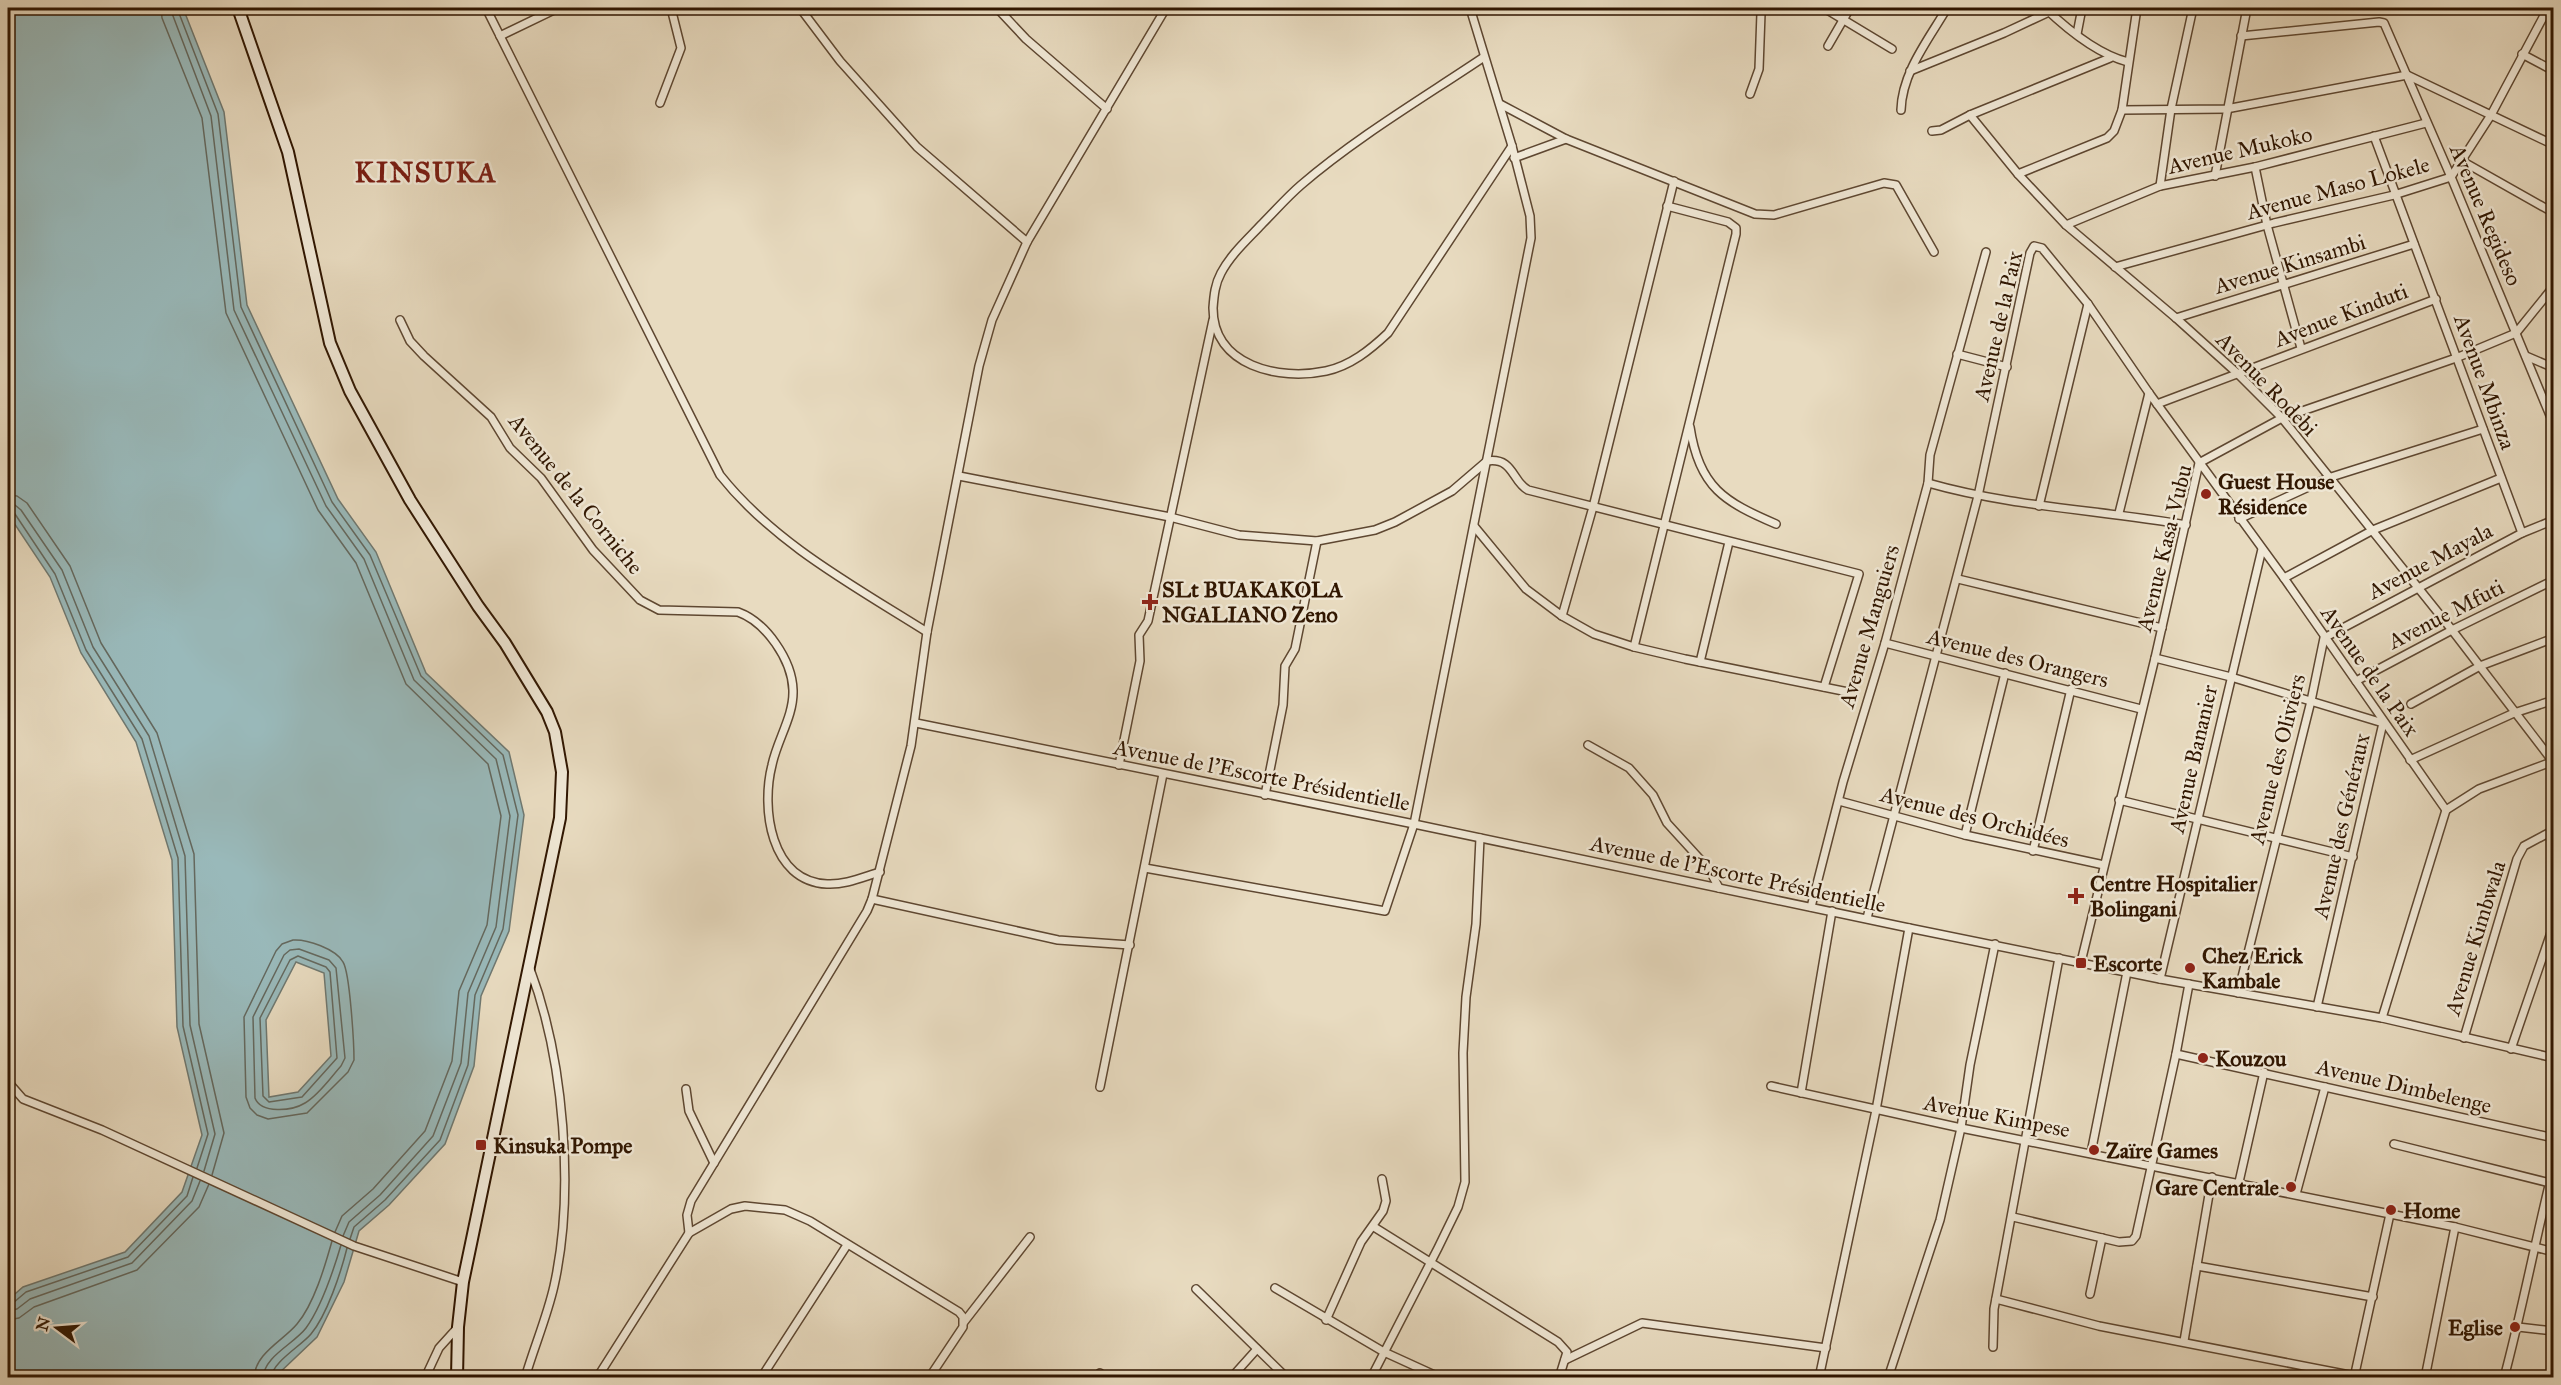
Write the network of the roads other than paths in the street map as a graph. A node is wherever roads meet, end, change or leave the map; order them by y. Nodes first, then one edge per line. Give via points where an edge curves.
1 (238, 8) edge
2 (486, 8) edge
3 (558, 8) edge
4 (671, 8) edge
5 (800, 8) edge
6 (997, 8) edge
7 (1166, 8) edge
8 (1470, 8) edge
9 (1763, 8) edge
10 (1824, 8) edge
11 (1850, 8) edge
12 (1947, 8) edge
13 (2082, 8) edge
14 (2137, 8) edge
15 (2193, 8) edge
16 (2247, 8) edge
17 (2548, 8) edge
18 (2047, 10) edge
19 (1843, 19) junction
20 (2077, 34) junction
21 (500, 36) junction
22 (2241, 36) junction
23 (1828, 46) dead end
24 (1892, 49) dead end
25 (2522, 54) junction
26 (1484, 57) junction
27 (2110, 58) junction
28 (2128, 62) junction
29 (1910, 70) junction
30 (2553, 71) edge
31 (2407, 75) junction
32 (1750, 94) dead end
33 (660, 104) dead end
34 (1500, 104) junction
35 (1107, 109) junction
36 (2171, 109) junction
37 (2226, 109) junction
38 (1901, 110) dead end
39 (2122, 110) junction
40 (1970, 115) junction
41 (2491, 115) junction
42 (2426, 123) junction
43 (1932, 130) dead end
44 (2374, 136) junction
45 (1566, 139) junction
46 (2553, 145) edge
47 (1512, 146) junction
48 (1514, 158) junction
49 (2462, 161) junction
50 (2255, 168) junction
51 (2018, 174) junction
52 (2215, 176) junction
53 (2451, 177) junction
54 (1674, 181) junction
55 (2160, 186) junction
56 (2394, 195) junction
57 (1667, 206) junction
58 (2553, 213) edge
59 (2066, 225) junction
60 (2267, 225) junction
61 (1027, 242) junction
62 (2414, 244) junction
63 (1934, 252) dead end
64 (1986, 252) dead end
65 (2115, 267) junction
66 (2284, 285) junction
67 (2553, 289) edge
68 (2436, 299) junction
69 (2088, 304) junction
70 (2176, 318) junction
71 (400, 320) dead end
72 (1213, 320) junction
73 (2516, 333) junction
74 (2301, 348) junction
75 (1957, 354) junction
76 (2526, 356) junction
77 (2456, 358) junction
78 (2007, 367) junction
79 (2553, 368) edge
80 (2238, 374) junction
81 (2149, 393) junction
82 (2157, 404) junction
83 (2282, 418) junction
84 (1689, 422) junction
85 (2553, 425) edge
86 (2483, 429) junction
87 (1487, 461) junction
88 (2199, 463) junction
89 (959, 476) junction
90 (2328, 478) junction
91 (2501, 478) junction
92 (1928, 483) junction
93 (1978, 496) junction
94 (2039, 506) junction
95 (1593, 507) junction
96 (2119, 513) junction
97 (1170, 517) junction
98 (2239, 519) junction
99 (2553, 519) edge
100 (1776, 524) dead end
101 (1663, 525) junction
102 (2186, 525) junction
103 (1474, 526) junction
104 (2373, 530) junction
105 (2522, 533) junction
106 (1317, 541) junction
107 (1730, 542) junction
108 (2262, 549) junction
109 (2284, 578) junction
110 (1958, 579) junction
111 (2553, 580) edge
112 (2418, 587) junction
113 (1562, 616) junction
114 (2162, 628) junction
115 (2452, 630) junction
116 (927, 632) junction
117 (2324, 638) junction
118 (2553, 638) edge
119 (1885, 643) junction
120 (1634, 647) junction
121 (1936, 655) junction
122 (2155, 658) junction
123 (1700, 662) junction
124 (2480, 666) junction
125 (2005, 673) junction
126 (2231, 677) junction
127 (2356, 681) junction
128 (1824, 687) junction
129 (2071, 689) junction
130 (1853, 693) dead end
131 (2553, 700) edge
132 (2311, 701) junction
133 (2411, 704) dead end
134 (2141, 709) junction
135 (2514, 713) junction
136 (916, 723) junction
137 (2384, 723) junction
138 (1588, 745) dead end
139 (2410, 760) junction
140 (2553, 762) edge
141 (1119, 765) junction
142 (1163, 774) junction
143 (1265, 795) junction
144 (2119, 800) junction
145 (1839, 801) junction
146 (2446, 810) junction
147 (1894, 817) junction
148 (2197, 821) junction
149 (1414, 824) junction
150 (2553, 830) edge
151 (1965, 835) junction
152 (1480, 838) junction
153 (2276, 839) junction
154 (2033, 851) junction
155 (2353, 857) junction
156 (2104, 865) junction
157 (1145, 868) junction
158 (880, 872) junction
159 (1719, 888) junction
160 (872, 899) junction
161 (1811, 907) junction
162 (1832, 911) junction
163 (1867, 918) junction
164 (2553, 924) edge
165 (1909, 928) junction
166 (1130, 945) junction
167 (1995, 945) junction
168 (2059, 958) junction
169 (2080, 962) junction
170 (530, 968) junction
171 (2127, 972) junction
172 (2160, 979) junction
173 (2189, 984) junction
174 (2238, 993) junction
175 (2317, 1007) junction
176 (2382, 1018) junction
177 (8, 1030) edge
178 (2464, 1038) junction
179 (2511, 1049) junction
180 (2176, 1054) junction
181 (2553, 1058) edge
182 (2264, 1072) junction
183 (1771, 1086) dead end
184 (1100, 1087) dead end
185 (2325, 1087) junction
186 (686, 1089) dead end
187 (1802, 1093) junction
188 (1876, 1110) junction
189 (1961, 1128) junction
190 (2553, 1138) edge
191 (2026, 1141) junction
192 (2394, 1144) dead end
193 (2091, 1153) junction
194 (714, 1163) junction
195 (2553, 1165) edge
196 (2152, 1166) junction
197 (2212, 1177) junction
198 (1382, 1179) dead end
199 (2239, 1182) junction
200 (2551, 1184) edge
201 (2296, 1194) junction
202 (2390, 1214) junction
203 (2013, 1217) junction
204 (1374, 1227) junction
205 (2455, 1227) junction
206 (689, 1233) junction
207 (1030, 1237) dead end
208 (2103, 1238) junction
209 (847, 1245) junction
210 (2533, 1246) junction
211 (2553, 1252) edge
212 (1431, 1262) junction
213 (2197, 1266) junction
214 (462, 1282) junction
215 (1275, 1288) dead end
216 (1196, 1289) dead end
217 (2090, 1294) dead end
218 (2373, 1297) junction
219 (1996, 1299) junction
220 (1326, 1320) junction
221 (964, 1322) junction
222 (458, 1327) junction
223 (2518, 1327) junction
224 (2553, 1331) edge
225 (2184, 1341) junction
226 (1993, 1347) dead end
227 (1826, 1348) junction
228 (1257, 1349) junction
229 (1384, 1352) junction
230 (1565, 1360) junction
231 (425, 1377) edge
232 (457, 1377) edge
233 (525, 1377) edge
234 (597, 1377) edge
235 (760, 1377) edge
236 (929, 1377) edge
237 (1231, 1377) edge
238 (1287, 1377) edge
239 (1371, 1377) edge
240 (1442, 1377) edge
241 (1559, 1377) edge
242 (1819, 1377) edge
243 (1888, 1377) edge
244 (2354, 1377) edge
245 (2365, 1377) edge
246 (2425, 1377) edge
247 (2504, 1377) edge

1 - 170 main road via 288,152 330,343 350,391 410,500 539,695 555,732 563,788
2 - 21 street
3 - 21 street
4 - 33 street via 681,48
5 - 61 street via 840,61 917,147
6 - 35 street via 1026,39
7 - 35 street
8 - 26 street
9 - 32 street via 1759,69
10 - 19 street
11 - 19 street
12 - 29 street
13 - 20 street
14 - 28 street
15 - 36 street
16 - 22 street
17 - 25 street, Avenue Maso Lokele
18 - 20 street
18 - 29 street
19 - 23 street
19 - 24 street
20 - 27 street
21 - 116 street via 720,475 775,531
22 - 31 street, Avenue Regideso via 2382,22
22 - 37 street
25 - 30 street
25 - 41 street, Avenue Maso Lokele
26 - 34 street
26 - 72 street via 1299,186 1233,255 1221,273 1214,291
27 - 28 street
27 - 40 street
28 - 39 street
29 - 38 street via 1901,95
31 - 37 street
31 - 41 street
31 - 42 street, Avenue Regideso
34 - 45 street
34 - 47 street
35 - 61 street
36 - 37 street
36 - 39 street
36 - 55 street
37 - 52 street
39 - 51 street via 2107,138
40 - 43 street via 1941,130
40 - 51 street, Avenue Rodebi
41 - 46 street
41 - 49 street, Avenue Maso Lokele
42 - 44 street, Avenue Mukoko
42 - 53 street, Avenue Regideso
44 - 50 street, Avenue Mukoko
44 - 56 street, Avenue Mbinza
45 - 48 street
45 - 54 street
47 - 48 street
47 - 72 street via 1388,333 1346,364 1296,374 1268,371 1240,361 1222,345
48 - 87 street via 1530,216 1531,238
49 - 53 street, Avenue Maso Lokele
49 - 58 street
50 - 52 street, Avenue Mukoko
50 - 60 street
51 - 59 street, Avenue Rodebi
52 - 55 street, Avenue Mukoko
53 - 56 street, Avenue Maso Lokele
53 - 73 street, Avenue Regideso
54 - 57 street
54 - 63 street via 1764,216 1884,183 1896,185
55 - 59 street, Avenue Mukoko
56 - 60 street, Avenue Maso Lokele
56 - 62 street, Avenue Mbinza
57 - 84 street via 1728,222 1736,228
57 - 95 street
59 - 65 street, Avenue Rodebi
60 - 65 street, Avenue Maso Lokele
60 - 66 street
61 - 89 street via 985,342
62 - 66 street, Avenue Kinsambi
62 - 68 street, Avenue Mbinza
64 - 75 street, Avenue Manguiers
65 - 70 street, Avenue Rodebi
66 - 70 street, Avenue Kinsambi
66 - 74 street
67 - 73 street, Avenue Kasa-Vubu
68 - 74 street, Avenue Kinduti
68 - 77 street, Avenue Mbinza
69 - 78 street, Avenue de la Paix via 2042,248 2034,246
69 - 81 street, Avenue de la Paix
69 - 94 street
70 - 80 street, Avenue Rodebi
71 - 158 street, Avenue de la Corniche via 410,341 491,417 510,448 541,478 593,550 640,600 659,610 738,612 761,625 779,650 793,690 767,786 767,812 780,855 793,870 826,884
72 - 97 street
73 - 76 street, Avenue Regideso
73 - 77 street, Avenue Kasa-Vubu
74 - 80 street, Avenue Kinduti
75 - 78 street
75 - 92 street, Avenue Manguiers via 1930,455
76 - 79 street
76 - 85 street, Avenue Regideso
77 - 83 street, Avenue Kasa-Vubu
77 - 86 street, Avenue Mbinza
78 - 93 street, Avenue de la Paix
80 - 82 street, Avenue Kinduti
80 - 83 street, Avenue Rodebi
81 - 82 street, Avenue de la Paix
81 - 96 street
82 - 88 street, Avenue de la Paix
83 - 88 street, Avenue Kasa-Vubu
83 - 90 street, Avenue Rodebi
84 - 100 street via 1696,455 1710,483 1733,505
84 - 101 street
86 - 90 street
86 - 91 street, Avenue Mbinza
87 - 95 street via 1509,466 1521,486 1528,490
87 - 103 street
87 - 106 street via 1452,491 1395,522 1375,530
88 - 98 street, Avenue de la Paix
88 - 102 street, Avenue Kasa-Vubu
89 - 97 street
89 - 116 street
90 - 98 street
90 - 104 street, Avenue Rodebi
91 - 104 street
91 - 105 street, Avenue Mbinza
92 - 93 street
92 - 119 street, Avenue Manguiers
93 - 94 street
93 - 110 street, Avenue de la Paix
94 - 96 street
95 - 101 street
95 - 113 street
96 - 102 street
97 - 106 street via 1239,535
97 - 141 street via 1148,621 1139,635 1140,661
98 - 108 street, Avenue de la Paix
99 - 105 street, Avenue Mayala
101 - 107 street
101 - 120 street
102 - 114 street, Avenue Kasa-Vubu
103 - 113 street via 1526,589
103 - 149 street
104 - 109 street
104 - 112 street, Avenue Rodebi
105 - 112 street, Avenue Mayala
106 - 143 street via 1295,649 1285,666 1284,698
107 - 123 street
107 - 128 street via 1858,574
108 - 109 street, Avenue de la Paix
108 - 126 street, Avenue Bananier
109 - 117 street, Avenue de la Paix
110 - 114 street
110 - 121 street, Avenue de la Paix
111 - 115 street, Avenue Mfuti
112 - 115 street, Avenue Rodebi
112 - 117 street, Avenue Mayala
113 - 120 street via 1604,639
114 - 122 street, Avenue Kasa-Vubu
115 - 124 street, Avenue Rodebi
115 - 127 street, Avenue Mfuti
116 - 136 street
117 - 127 street, Avenue de la Paix
117 - 132 street, Avenue des Oliviers
118 - 124 street
119 - 121 street, Avenue des Orangers
119 - 145 street, Avenue Manguiers
120 - 123 street
121 - 125 street, Avenue des Orangers
121 - 147 street, Avenue de la Paix
122 - 126 street
122 - 134 street, Avenue Kasa-Vubu
123 - 128 street
124 - 133 street
124 - 135 street, Avenue Rodebi
125 - 129 street, Avenue des Orangers
125 - 151 street
126 - 132 street
126 - 148 street, Avenue Bananier
127 - 137 street, Avenue de la Paix
128 - 130 street
129 - 134 street, Avenue des Orangers
129 - 154 street
131 - 135 street
132 - 137 street
132 - 153 street, Avenue des Oliviers
134 - 144 street, Avenue Kasa-Vubu
135 - 139 street
135 - 140 street, Avenue Rodebi
136 - 141 street, Avenue de l'Escorte Présidentielle
136 - 158 street
137 - 139 street, Avenue de la Paix
137 - 155 street, Avenue des Généraux
138 - 159 street via 1629,768 1653,795 1667,824 1709,869
139 - 146 street, Avenue de la Paix
140 - 146 street via 2479,789
141 - 142 street, Avenue de l'Escorte Présidentielle
142 - 143 street, Avenue de l'Escorte Présidentielle
142 - 157 street
143 - 149 street, Avenue de l'Escorte Présidentielle
144 - 148 street
144 - 156 street, Avenue Kasa-Vubu
145 - 147 street, Avenue des Orchidées
145 - 161 street, Avenue Manguiers
146 - 176 street
147 - 151 street, Avenue des Orchidées
147 - 163 street, Avenue de la Paix
148 - 153 street
148 - 172 street, Avenue Bananier
149 - 152 street, Avenue de l'Escorte Présidentielle
149 - 157 street via 1385,911
150 - 178 street, Avenue Kimbwala via 2524,846 2517,859
151 - 154 street, Avenue des Orchidées
152 - 159 street, Avenue de l'Escorte Présidentielle
152 - 212 street via 1463,1053 1465,1182 1458,1207
153 - 155 street
153 - 174 street, Avenue des Oliviers
154 - 156 street, Avenue des Orchidées
155 - 175 street, Avenue des Généraux
156 - 169 street, Avenue Kasa-Vubu
157 - 166 street
158 - 160 street
159 - 161 street, Avenue de l'Escorte Présidentielle
160 - 166 street via 1058,940
160 - 194 street
161 - 162 street, Avenue de l'Escorte Présidentielle
162 - 163 street, Avenue de l'Escorte Présidentielle
162 - 187 street
163 - 165 street, Avenue de l'Escorte Présidentielle
164 - 179 street
165 - 167 street, Avenue de l'Escorte Présidentielle
165 - 188 street
166 - 184 street
167 - 168 street, Avenue de l'Escorte Présidentielle
167 - 189 street
168 - 169 street, Avenue de l'Escorte Présidentielle
168 - 191 street
169 - 171 street, Avenue de l'Escorte Présidentielle
170 - 214 main road
170 - 233 street via 543,1008 558,1090 564,1166 553,1287
171 - 172 street, Avenue de l'Escorte Présidentielle
171 - 193 street
172 - 173 street, Avenue de l'Escorte Présidentielle
173 - 174 street, Avenue de l'Escorte Présidentielle
173 - 180 street
174 - 175 street, Avenue de l'Escorte Présidentielle
175 - 176 street, Avenue de l'Escorte Présidentielle
176 - 178 street, Avenue de l'Escorte Présidentielle
177 - 214 street via 9,1083 18,1095 354,1246
178 - 179 street, Avenue de l'Escorte Présidentielle
179 - 181 street, Avenue de l'Escorte Présidentielle
180 - 182 street, Avenue Dimbelenge
180 - 196 street
182 - 185 street, Avenue Dimbelenge
182 - 199 street
183 - 187 street, Avenue Kimpese
185 - 190 street, Avenue Dimbelenge
185 - 201 street
186 - 194 street via 688,1112
187 - 188 street, Avenue Kimpese
188 - 189 street, Avenue Kimpese
188 - 227 street
189 - 191 street, Avenue Kimpese
189 - 243 street via 1940,1220
191 - 193 street, Avenue Kimpese
191 - 203 street
192 - 200 street
193 - 196 street, Avenue Kimpese
194 - 206 street via 691,1201 687,1215
195 - 200 street
196 - 197 street, Avenue Kimpese
196 - 208 street via 2136,1236 2127,1243
197 - 199 street, Avenue Kimpese
197 - 213 street
198 - 204 street via 1386,1201
199 - 201 street, Avenue Kimpese
200 - 210 street
201 - 202 street, Avenue Kimpese
202 - 205 street, Avenue Kimpese
202 - 218 street
203 - 208 street
203 - 219 street
204 - 212 street
204 - 220 street via 1361,1242
205 - 210 street, Avenue Kimpese
205 - 246 street
206 - 209 street via 731,1209 765,1206 800,1216
206 - 234 street
207 - 221 street
208 - 217 street
209 - 221 street via 959,1312
209 - 235 street
210 - 211 street, Avenue Kimpese
210 - 223 street
212 - 229 street
212 - 230 street via 1558,1342 1567,1352
213 - 218 street
213 - 225 street
214 - 222 main road
215 - 220 street
216 - 228 street
218 - 244 street
219 - 225 street via 2099,1326
219 - 226 street
220 - 229 street
221 - 236 street
222 - 231 street via 439,1348
222 - 232 main road
223 - 224 street
223 - 247 street
225 - 244 street
227 - 230 street via 1642,1323
227 - 242 street
228 - 237 street
228 - 238 street
229 - 239 street
229 - 240 street
230 - 241 street
244 - 245 street

